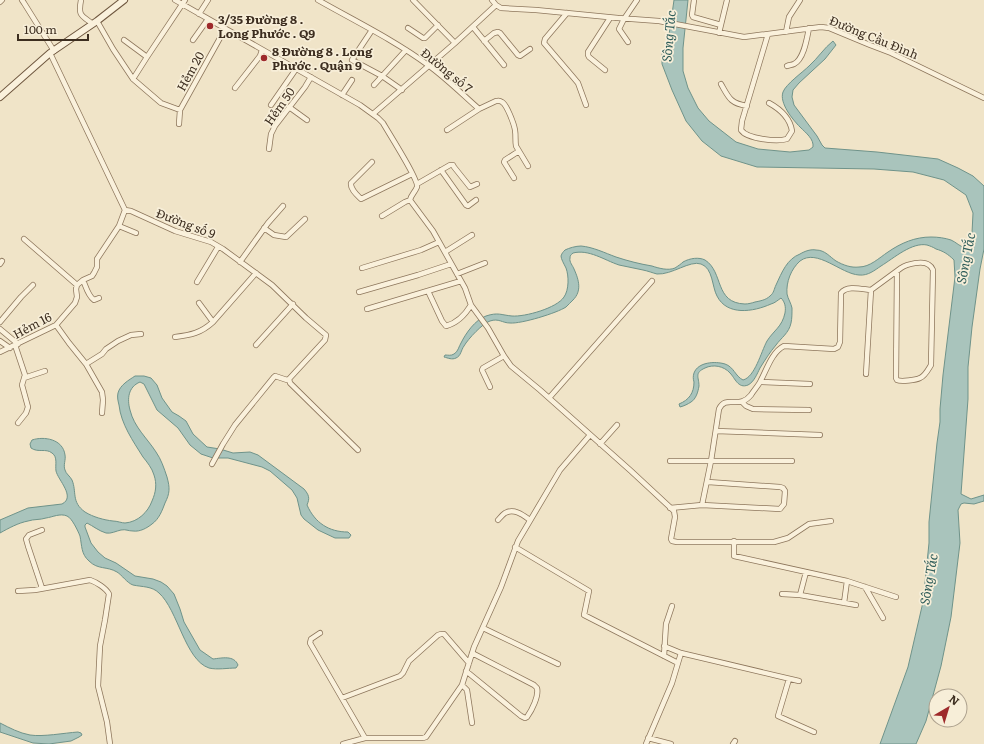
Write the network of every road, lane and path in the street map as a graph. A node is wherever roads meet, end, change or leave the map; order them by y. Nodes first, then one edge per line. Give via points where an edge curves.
1 (22, 0) edge
2 (80, 0) edge
3 (124, 0) edge
4 (175, 0) edge
5 (208, 0) edge
6 (318, 0) edge
7 (412, 0) edge
8 (492, 0) edge
9 (637, 0) edge
10 (694, 0) edge
11 (727, 0) edge
12 (800, 0) edge
13 (184, 2) edge
14 (496, 5) junction
15 (567, 13) junction
16 (199, 14) junction
17 (610, 18) junction
18 (208, 19) junction
19 (624, 19) junction
20 (95, 23) junction
21 (438, 25) junction
22 (721, 25) junction
23 (472, 27) junction
24 (408, 28) dead end
25 (809, 28) junction
26 (225, 29) junction
27 (372, 30) junction
28 (786, 32) junction
29 (719, 33) junction
30 (768, 34) junction
31 (124, 40) dead end
32 (193, 40) dead end
33 (484, 41) junction
34 (628, 42) dead end
35 (455, 43) junction
36 (530, 49) dead end
37 (262, 50) junction
38 (406, 50) junction
39 (52, 52) junction
40 (147, 57) junction
41 (429, 65) junction
42 (504, 65) dead end
43 (787, 66) dead end
44 (296, 70) junction
45 (605, 70) dead end
46 (382, 76) junction
47 (311, 77) junction
48 (133, 80) junction
49 (352, 80) dead end
50 (721, 84) dead end
51 (374, 85) dead end
52 (235, 88) dead end
53 (402, 90) junction
54 (342, 95) junction
55 (0, 97) edge
56 (984, 98) edge
57 (769, 103) dead end
58 (271, 105) dead end
59 (586, 105) dead end
60 (746, 106) junction
61 (289, 107) junction
62 (479, 109) junction
63 (180, 110) junction
64 (373, 114) junction
65 (307, 120) dead end
66 (179, 124) dead end
67 (448, 130) dead end
68 (269, 149) dead end
69 (519, 151) junction
70 (372, 162) dead end
71 (528, 166) dead end
72 (442, 170) junction
73 (412, 174) junction
74 (514, 178) dead end
75 (417, 184) junction
76 (476, 184) dead end
77 (410, 200) junction
78 (476, 200) dead end
79 (283, 206) dead end
80 (125, 210) junction
81 (382, 216) dead end
82 (305, 219) dead end
83 (119, 226) junction
84 (264, 228) junction
85 (136, 233) dead end
86 (472, 235) dead end
87 (24, 239) dead end
88 (439, 242) junction
89 (218, 246) junction
90 (445, 252) junction
91 (240, 262) junction
92 (485, 263) dead end
93 (451, 264) junction
94 (362, 268) dead end
95 (897, 271) junction
96 (256, 273) junction
97 (457, 274) junction
98 (83, 280) junction
99 (461, 281) junction
100 (652, 281) dead end
101 (197, 282) dead end
102 (33, 285) dead end
103 (77, 285) junction
104 (870, 290) junction
105 (428, 291) junction
106 (359, 292) dead end
107 (99, 298) dead end
108 (200, 303) dead end
109 (293, 304) junction
110 (472, 307) junction
111 (367, 309) dead end
112 (0, 322) edge
113 (213, 322) junction
114 (56, 325) junction
115 (0, 329) edge
116 (142, 334) dead end
117 (175, 337) dead end
118 (0, 341) edge
119 (16, 344) junction
120 (256, 345) dead end
121 (10, 348) junction
122 (0, 352) edge
123 (504, 356) junction
124 (86, 364) junction
125 (45, 371) dead end
126 (866, 374) dead end
127 (24, 378) junction
128 (289, 379) junction
129 (760, 382) junction
130 (810, 384) dead end
131 (490, 387) dead end
132 (549, 398) junction
133 (742, 402) junction
134 (809, 410) dead end
135 (102, 413) dead end
136 (18, 422) dead end
137 (617, 425) dead end
138 (716, 432) junction
139 (590, 435) junction
140 (820, 435) dead end
141 (600, 444) junction
142 (358, 450) dead end
143 (670, 461) dead end
144 (711, 461) junction
145 (792, 461) dead end
146 (213, 462) dead end
147 (708, 482) junction
148 (702, 505) junction
149 (670, 508) junction
150 (498, 520) dead end
151 (530, 520) junction
152 (831, 520) dead end
153 (42, 530) dead end
154 (734, 541) junction
155 (515, 547) junction
156 (806, 572) junction
157 (846, 581) junction
158 (866, 587) junction
159 (42, 588) junction
160 (18, 591) dead end
161 (782, 594) dead end
162 (800, 595) junction
163 (896, 597) dead end
164 (844, 603) junction
165 (856, 605) dead end
166 (672, 606) dead end
167 (883, 618) dead end
168 (484, 628) junction
169 (320, 633) dead end
170 (664, 646) junction
171 (472, 653) junction
172 (681, 653) junction
173 (664, 656) junction
174 (469, 663) junction
175 (678, 663) junction
176 (558, 664) dead end
177 (466, 671) junction
178 (789, 679) junction
179 (799, 681) dead end
180 (462, 685) junction
181 (342, 698) junction
182 (472, 723) dead end
183 (814, 732) dead end
184 (365, 738) junction
185 (648, 738) junction
186 (110, 744) edge
187 (343, 744) edge
188 (646, 744) edge
189 (670, 744) edge

1 - 39 street
2 - 20 street via 80,13
3 - 20 street
4 - 13 street
5 - 16 street
6 - 27 street, Đường số 7
7 - 21 street
8 - 14 street
9 - 19 street
10 - 22 street via 693,17
11 - 22 street
12 - 28 street via 789,18
13 - 16 street
13 - 40 street
14 - 15 street, Đường Cầu Đình via 501,8
14 - 23 street
15 - 17 street, Đường Cầu Đình
15 - 59 street via 544,43 578,83
16 - 18 street
17 - 19 street, Đường Cầu Đình
17 - 45 street via 588,52 589,58
18 - 26 street
18 - 32 street
19 - 29 street, Đường Cầu Đình via 659,21
19 - 34 street via 619,29
20 - 39 street
20 - 48 street
21 - 24 street via 425,38
21 - 35 street
22 - 29 street
23 - 33 street
23 - 35 street
25 - 28 street, Đường Cầu Đình
25 - 43 street via 800,57 794,64
25 - 56 street, Đường Cầu Đình via 829,28 891,53
26 - 37 street
26 - 63 street, Hẻm 20
27 - 38 street, Đường số 7
27 - 46 street via 352,60
28 - 30 street, Đường Cầu Đình
29 - 30 street, Đường Cầu Đình via 744,37
30 - 60 street
31 - 40 street
33 - 36 street via 498,32 518,55
33 - 42 street
35 - 41 street
37 - 44 street
37 - 52 street
38 - 41 street, Đường số 7
38 - 46 street
39 - 55 street
39 - 80 street
40 - 48 street
41 - 53 street
41 - 62 street, Đường số 7
44 - 47 street
44 - 58 street
46 - 51 street
46 - 53 street
47 - 54 street
47 - 61 street, Hẻm 50
48 - 63 street via 161,103
49 - 54 street
50 - 60 street via 732,101
53 - 64 street
54 - 64 street
57 - 60 street via 776,106 791,126 792,131 787,139 760,138 744,134 741,128
61 - 65 street
61 - 68 street, Hẻm 50 via 271,134
62 - 67 street
62 - 69 street via 498,101 505,105 515,130 515,143
63 - 66 street, Hẻm 20
64 - 73 street via 383,123
69 - 71 street
69 - 74 street via 504,162
70 - 73 street via 350,185 362,199
72 - 75 street
72 - 76 street via 453,165 470,187
72 - 78 street via 466,205
73 - 75 street
75 - 77 street
77 - 81 street
77 - 88 street
79 - 84 street
80 - 83 street
80 - 89 street, Đường số 9
82 - 84 street via 286,236 274,235
83 - 85 street
83 - 98 street via 97,259 94,273
84 - 91 street
86 - 90 street
87 - 103 street
88 - 90 street
88 - 94 street
89 - 91 street, Đường số 9
89 - 101 street
90 - 93 street
91 - 96 street, Đường số 9
92 - 97 street
93 - 97 street
93 - 106 street
95 - 95 street via 896,378 900,381 920,378 931,365 933,270 929,265 922,263 910,264
95 - 104 street
96 - 109 street, Đường số 9
96 - 113 street
97 - 99 street
98 - 103 street
98 - 107 street via 92,299
99 - 105 street
99 - 110 street
100 - 132 street
102 - 112 street
103 - 114 street, Hẻm 16 via 75,302
104 - 126 street
104 - 129 street via 848,288 841,293 838,347 834,349 784,346 776,353
105 - 110 street via 446,326 456,322
105 - 111 street
108 - 113 street
109 - 120 street
109 - 128 street, Đường số 9 via 326,335 326,338
110 - 123 street
113 - 117 street via 198,332
114 - 119 street, Hẻm 16
114 - 124 street
115 - 119 street
116 - 124 street via 131,335 118,341
118 - 121 street
119 - 121 street, Hẻm 16
119 - 127 street
121 - 122 street, Hẻm 16
123 - 131 street via 482,370
123 - 132 street via 511,366
124 - 135 street via 102,392
125 - 127 street
127 - 136 street via 22,385 28,407
128 - 142 street via 290,383
128 - 146 street via 274,377 235,425
129 - 130 street
129 - 133 street
132 - 139 street
133 - 134 street via 753,409
133 - 138 street via 726,402 721,406
137 - 141 street
138 - 140 street
138 - 144 street
139 - 141 street
139 - 151 street via 560,470
141 - 149 street
143 - 144 street
144 - 145 street
144 - 147 street
147 - 148 street
147 - 148 street via 780,487 785,491 784,504 780,509
148 - 149 street
149 - 154 street via 674,511 672,541
150 - 151 street via 508,512 518,512
151 - 155 street
152 - 154 street via 809,524 788,538 774,542
153 - 159 street via 28,535 26,539
154 - 156 street via 734,556
155 - 168 street
155 - 173 street via 589,591 584,615
156 - 157 street
156 - 162 street
157 - 158 street
157 - 164 street
158 - 163 street
158 - 167 street
159 - 160 street
159 - 186 street via 90,580 108,591 100,646 98,686 108,722
161 - 162 street
162 - 164 street
164 - 165 street
166 - 170 street via 666,624
168 - 171 street
168 - 176 street
169 - 181 street via 311,639 310,644
170 - 172 street
170 - 173 street
171 - 174 street
171 - 177 street via 534,685 537,695 527,717 521,716
172 - 175 street
172 - 178 street
173 - 175 street
174 - 177 street
174 - 181 street via 444,634 441,634 408,661 400,676
175 - 185 street
177 - 180 street
178 - 179 street
178 - 183 street via 778,716
180 - 182 street via 467,690
180 - 184 street via 426,737
181 - 184 street
184 - 187 street
185 - 188 street
185 - 189 street

